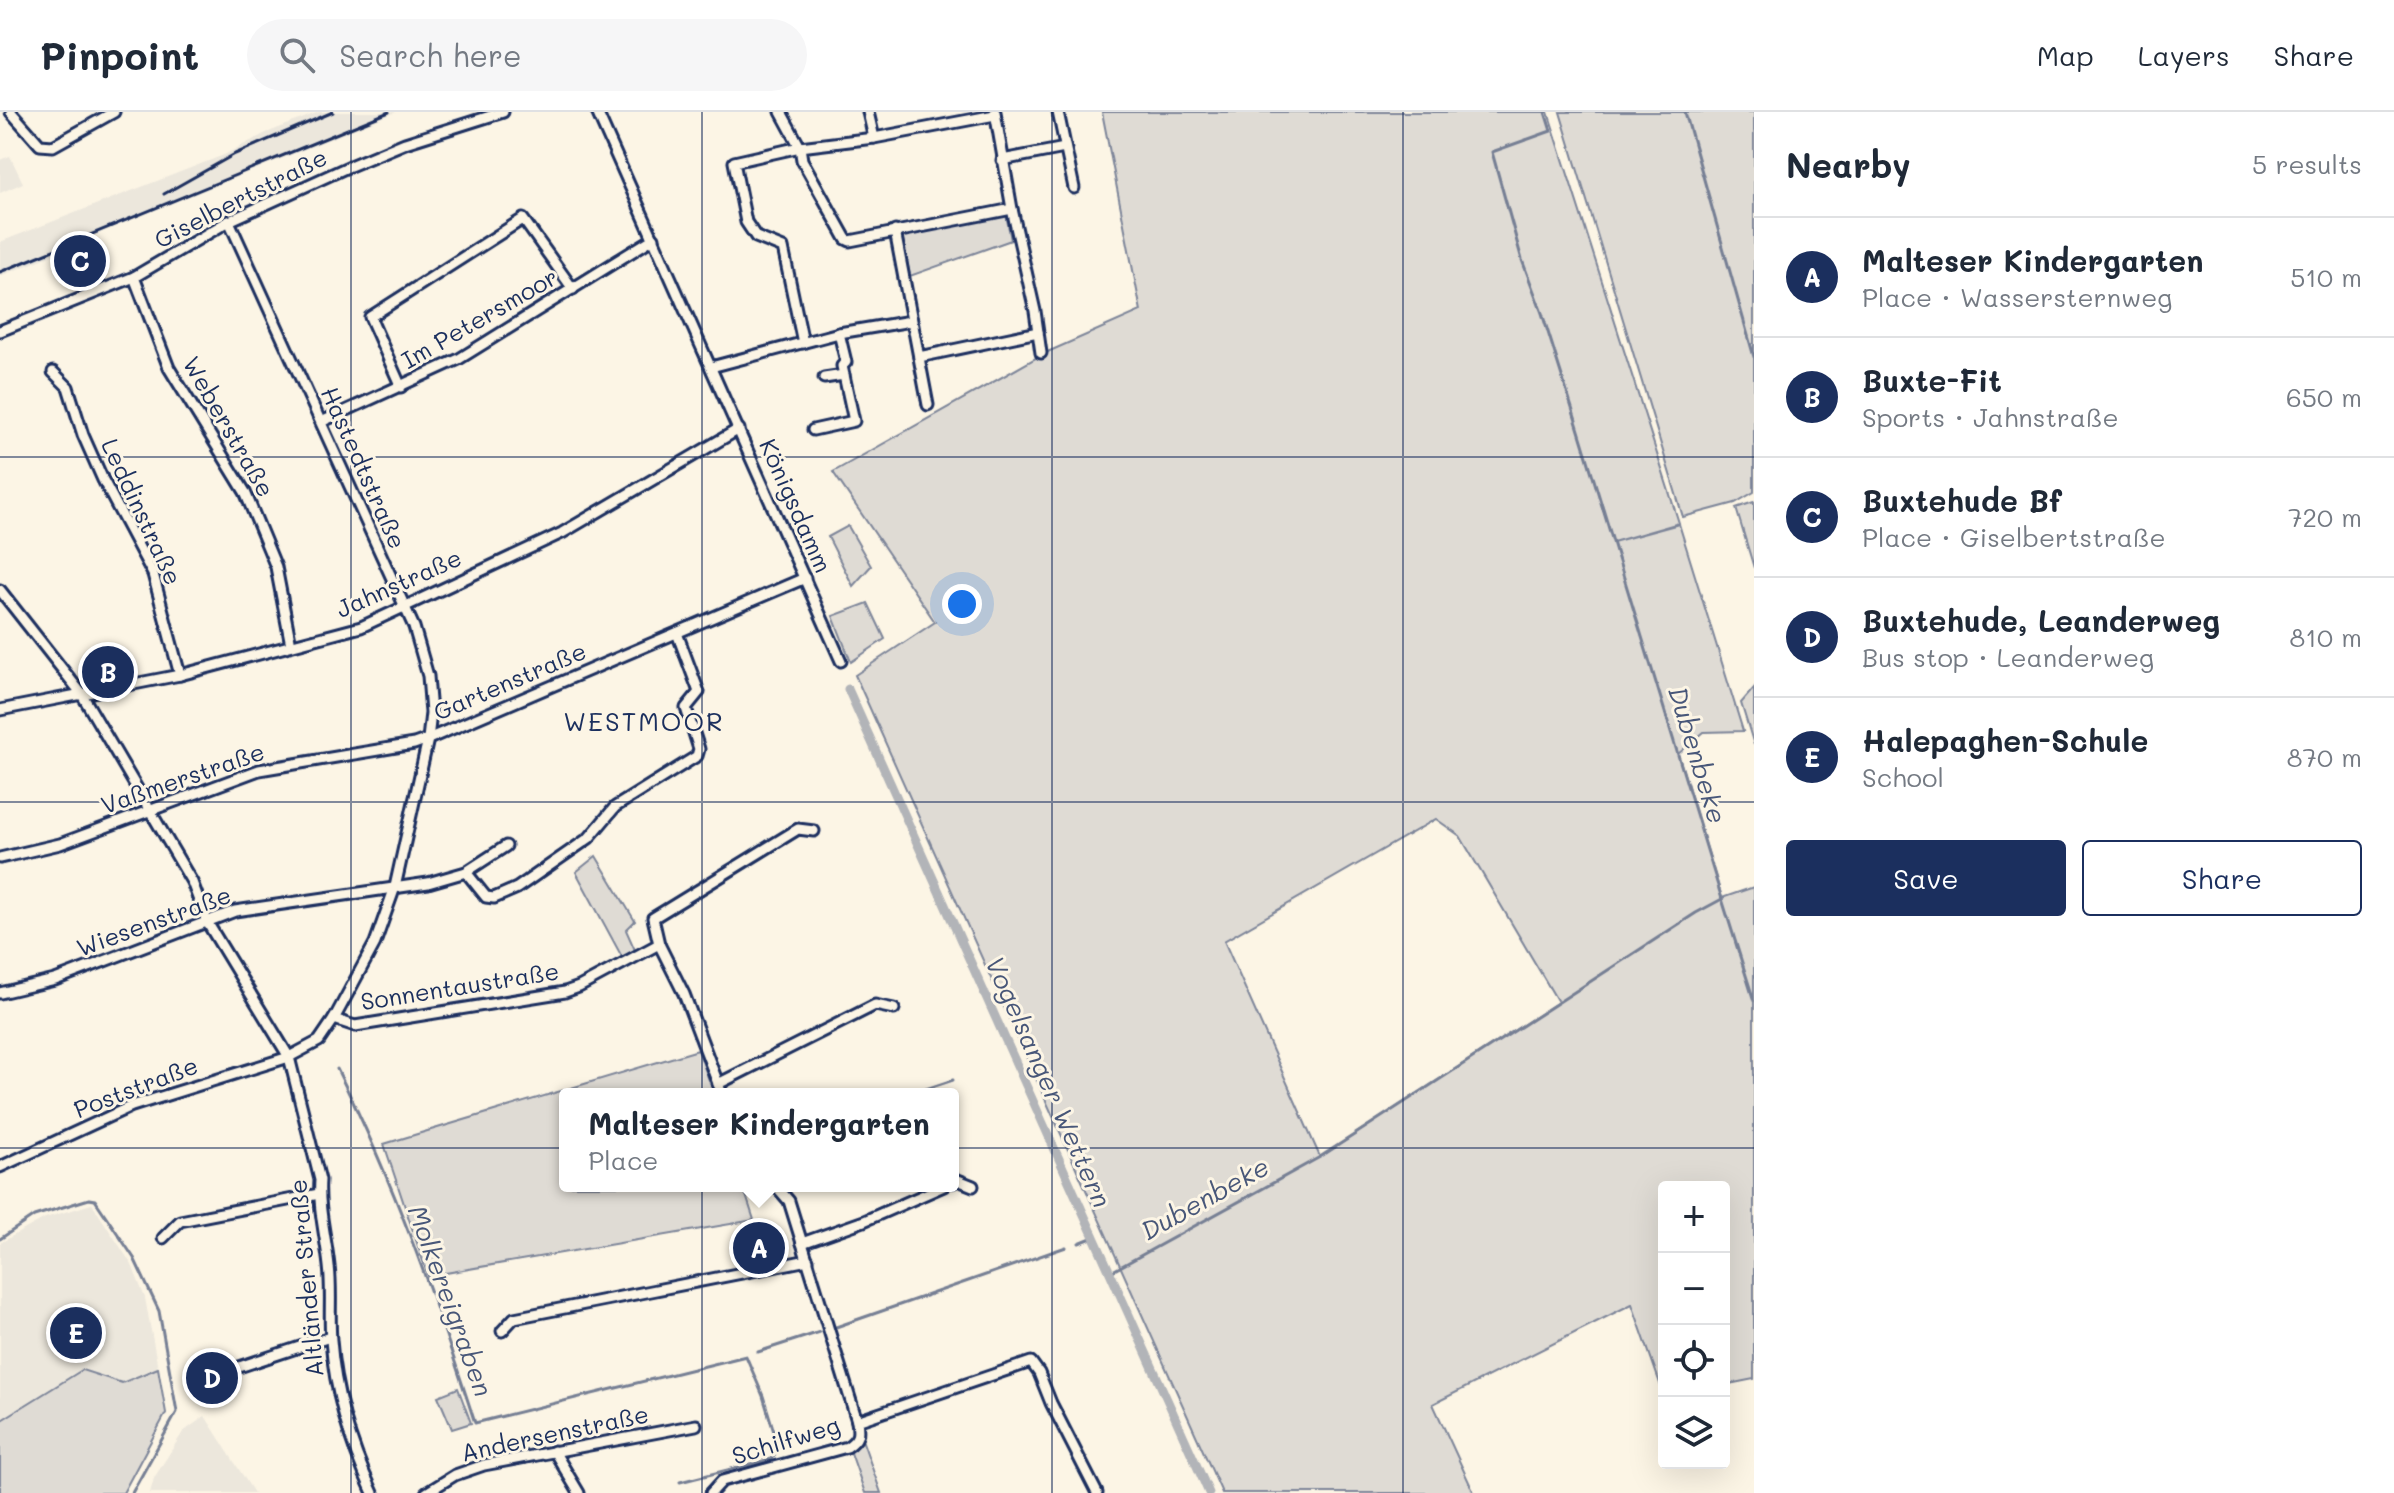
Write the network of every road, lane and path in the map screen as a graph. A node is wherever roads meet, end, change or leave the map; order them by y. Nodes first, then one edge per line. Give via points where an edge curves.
1 (11, 112) edge
2 (114, 112) edge
3 (503, 112) edge
4 (597, 112) edge
5 (781, 112) edge
6 (868, 112) edge
7 (1058, 112) edge
8 (995, 114) edge
9 (874, 138) junction
10 (800, 147) junction
11 (1065, 148) junction
12 (1002, 160) junction
13 (1074, 188) dead end
14 (1012, 209) junction
15 (229, 221) junction
16 (895, 231) junction
17 (654, 238) junction
18 (134, 277) junction
19 (573, 289) junction
20 (911, 321) junction
21 (0, 331) edge
22 (1038, 332) junction
23 (839, 333) junction
24 (803, 343) junction
25 (1041, 353) dead end
26 (919, 357) junction
27 (711, 367) junction
28 (53, 372) dead end
29 (844, 375) junction
30 (824, 378) dead end
31 (401, 387) junction
32 (928, 405) dead end
33 (321, 422) junction
34 (739, 429) junction
35 (813, 430) dead end
36 (805, 578) junction
37 (0, 590) edge
38 (404, 606) junction
39 (677, 633) junction
40 (291, 645) junction
41 (841, 661) dead end
42 (180, 675) junction
43 (81, 693) junction
44 (0, 710) edge
45 (428, 739) junction
46 (152, 811) junction
47 (814, 831) dead end
48 (506, 846) dead end
49 (0, 858) edge
50 (466, 872) junction
51 (395, 887) junction
52 (207, 922) junction
53 (659, 944) junction
54 (0, 993) edge
55 (894, 1009) dead end
56 (334, 1019) junction
57 (289, 1057) junction
58 (718, 1084) junction
59 (720, 1088) edge
60 (0, 1167) edge
61 (959, 1180) edge
62 (973, 1186) dead end
63 (781, 1192) edge
64 (930, 1192) edge
65 (319, 1194) junction
66 (163, 1238) dead end
67 (802, 1243) junction
68 (808, 1260) junction
69 (502, 1331) dead end
70 (330, 1337) junction
71 (221, 1373) dead end
72 (857, 1421) junction
73 (696, 1425) dead end
74 (554, 1451) junction
75 (373, 1493) edge
76 (426, 1493) edge
77 (579, 1493) edge
78 (711, 1493) edge
79 (1097, 1493) edge

1 - 2 street via 40,145 53,146
3 - 15 street, Giselbertstraße via 405,143
4 - 17 street, Königsdamm
5 - 10 street
6 - 9 street
7 - 11 street
8 - 9 street
8 - 12 street
9 - 10 street
10 - 16 street via 802,160 846,239
10 - 24 street via 734,162 746,222 756,237 783,248
11 - 12 street
11 - 13 street
12 - 14 street
14 - 16 street
14 - 22 street
15 - 18 street, Giselbertstraße
15 - 33 street, Hastedtstraße
16 - 20 street
17 - 19 street, Im Petersmoor
17 - 27 street, Königsdamm
18 - 21 street, Giselbertstraße
18 - 40 street, Weberstraße via 169,368 252,506 276,567
19 - 31 street, Im Petersmoor via 459,359
19 - 31 street via 523,219 370,317
20 - 23 street
20 - 26 street
22 - 25 street
22 - 26 street
23 - 24 street
23 - 29 street
24 - 27 street
26 - 32 street
27 - 34 street, Königsdamm
28 - 42 street, Leddinstraße via 68,387 103,480 153,574
29 - 30 street
29 - 35 street via 854,421
31 - 33 street, Im Petersmoor
33 - 38 street, Hastedtstraße
34 - 36 street, Königsdamm
34 - 38 street, Jahnstraße via 562,533
36 - 39 street, Gartenstraße
36 - 41 street, Königsdamm
37 - 43 street, Altländer Straße
38 - 40 street, Jahnstraße via 361,627
38 - 45 street, Hastedtstraße via 428,676
39 - 45 street, Gartenstraße
39 - 50 street via 699,692 686,708 697,756 615,807 583,843 517,888 486,897
40 - 42 street, Jahnstraße
42 - 43 street, Jahnstraße
43 - 44 street, Jahnstraße
43 - 46 street, Altländer Straße
45 - 46 street, Vaßmerstraße via 259,770
45 - 51 street, Gartenstraße
46 - 49 street, Vaßmerstraße via 60,844
46 - 52 street, Altländer Straße via 192,882
47 - 53 street via 798,829 653,918
48 - 50 street, Wiesenstraße
50 - 51 street, Wiesenstraße
51 - 52 street, Wiesenstraße via 235,911
51 - 56 street, Gartenstraße via 375,943
52 - 54 street, Wiesenstraße via 55,980
52 - 57 street, Altländer Straße
53 - 56 street, Sonnentaustraße via 565,992 355,1026
53 - 58 street
55 - 58 street via 875,1005
56 - 57 street, Gartenstraße via 319,1041
57 - 60 street, Poststraße via 132,1106
57 - 65 street, Altländer Straße
58 - 59 street
61 - 62 street
63 - 67 street
64 - 67 street
65 - 66 street via 180,1221
65 - 70 street, Altländer Straße via 330,1269
67 - 68 street
68 - 69 street via 514,1318
68 - 72 street
70 - 71 street
70 - 75 street, Altländer Straße via 347,1430
72 - 78 street, Schilfweg via 857,1441 847,1447 722,1481
72 - 79 street via 1031,1362
73 - 74 street, Andersenstraße
74 - 76 street, Andersenstraße via 484,1465
74 - 77 street

